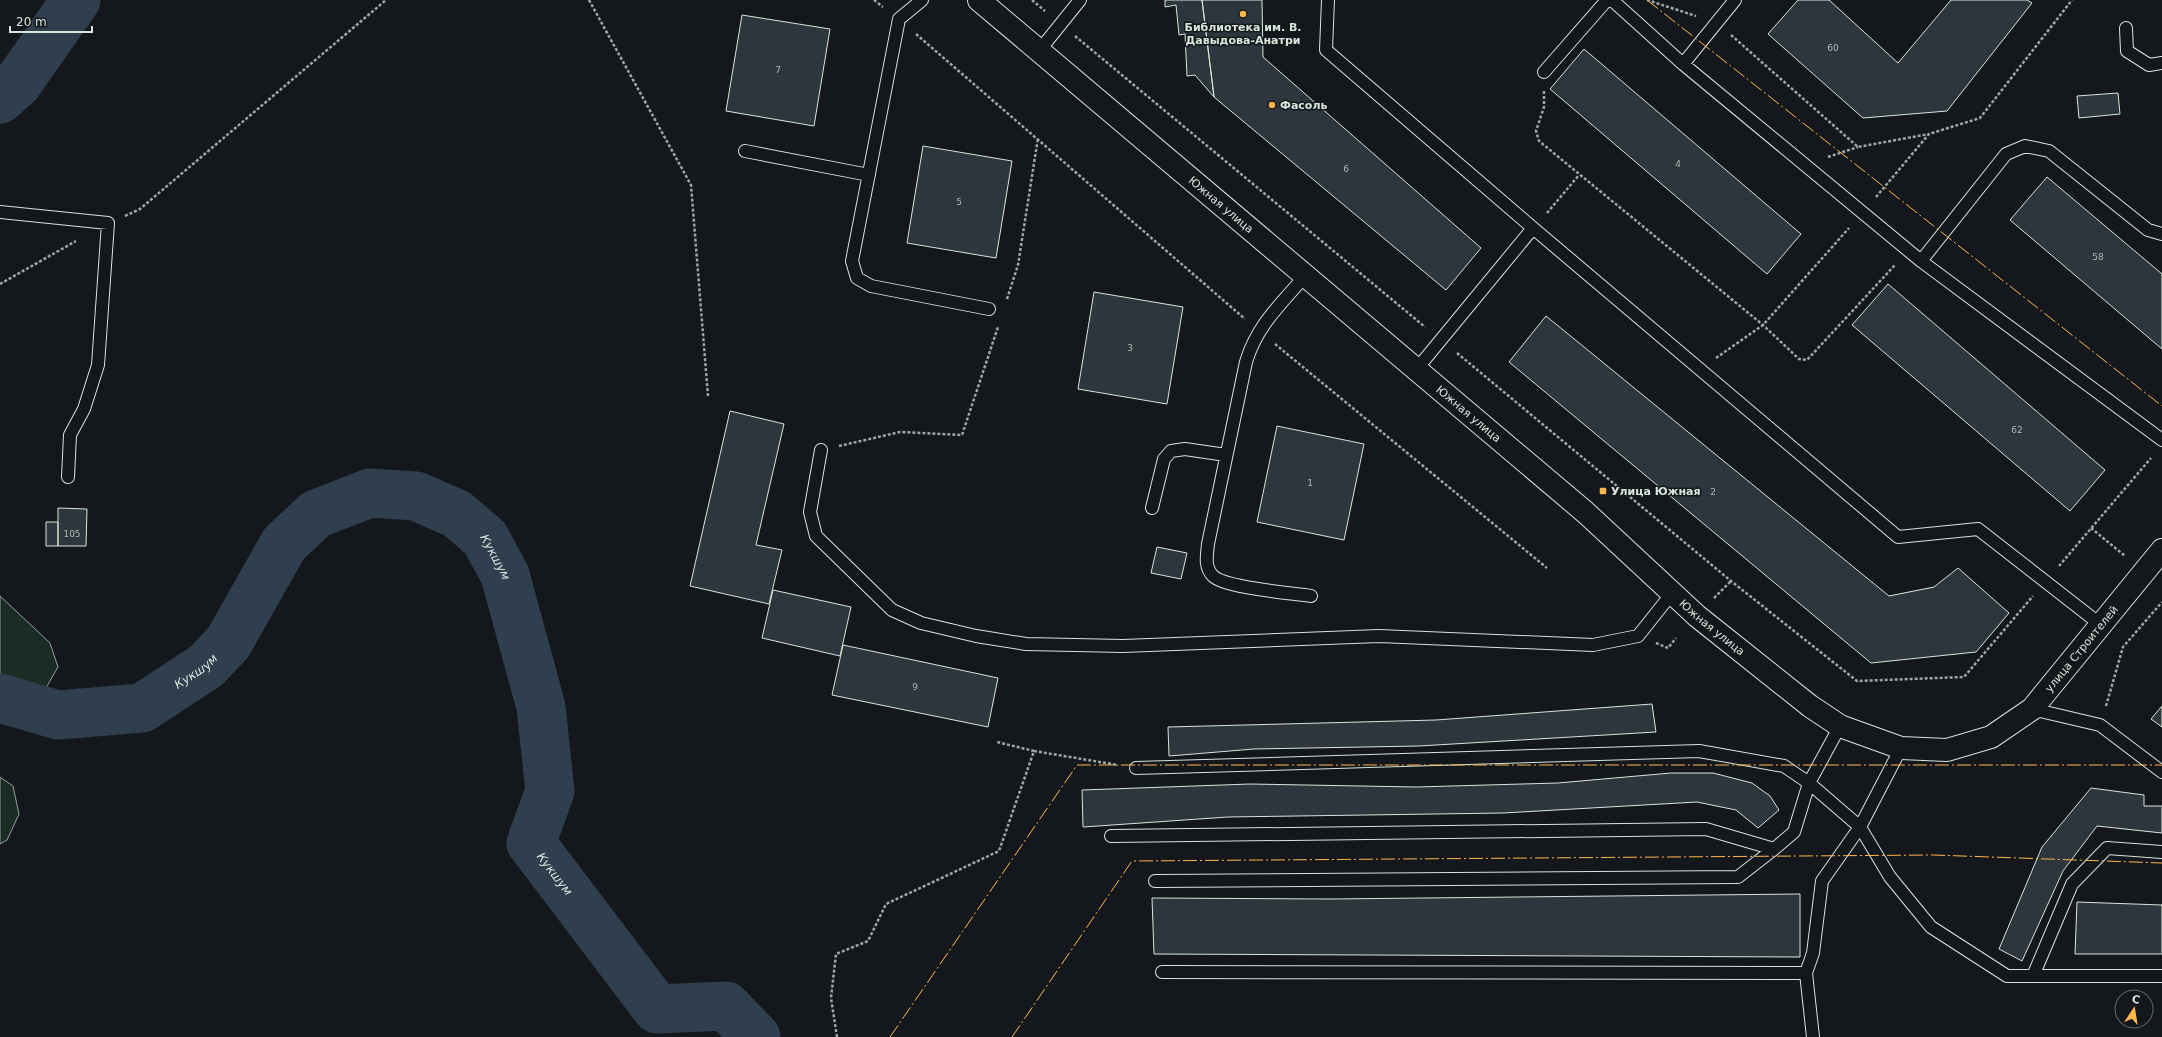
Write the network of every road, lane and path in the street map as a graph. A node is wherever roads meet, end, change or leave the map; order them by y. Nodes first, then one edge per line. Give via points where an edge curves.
1 (386, 0) edge
2 (589, 0) edge
3 (874, 0) edge
4 (922, 0) edge
5 (978, 0) edge
6 (1032, 0) edge
7 (1080, 0) edge
8 (1328, 0) edge
9 (1607, 0) edge
10 (1612, 0) edge
11 (1647, 0) edge
12 (1735, 0) edge
13 (2072, 0) edge
14 (899, 19) junction
15 (1717, 22) junction
16 (1060, 24) junction
17 (2126, 28) dead end
18 (1039, 51) junction
19 (2162, 63) edge
20 (1683, 64) junction
21 (1544, 72) joint
22 (1929, 134) junction
23 (1038, 138) junction
24 (1858, 147) junction
25 (745, 151) dead end
26 (1804, 164) junction
27 (1580, 174) junction
28 (869, 175) junction
29 (0, 212) edge
30 (1864, 213) junction
31 (108, 223) junction
32 (1533, 228) junction
33 (2162, 234) edge
34 (1909, 250) junction
35 (1922, 261) junction
36 (1305, 276) junction
37 (0, 284) edge
38 (1006, 302) dead end
39 (989, 310) dead end
40 (999, 324) dead end
41 (1763, 325) junction
42 (1259, 331) junction
43 (1440, 340) junction
44 (1700, 369) junction
45 (1416, 370) junction
46 (708, 396) dead end
47 (2162, 440) edge
48 (821, 450) joint
49 (1226, 455) junction
50 (2152, 457) dead end
51 (68, 477) dead end
52 (1152, 508) dead end
53 (2091, 528) junction
54 (2162, 550) edge
55 (2131, 560) dead end
56 (1547, 568) dead end
57 (1731, 581) junction
58 (2045, 583) junction
59 (1673, 592) junction
60 (1312, 596) dead end
61 (1712, 600) dead end
62 (2162, 602) edge
63 (2101, 625) junction
64 (2032, 709) junction
65 (2100, 725) junction
66 (1840, 726) junction
67 (1991, 737) joint
68 (997, 742) dead end
69 (1901, 748) junction
70 (1034, 751) junction
71 (1136, 768) joint
72 (2162, 771) edge
73 (1809, 783) junction
74 (1860, 827) junction
75 (1111, 836) dead end
76 (1774, 850) junction
77 (2162, 852) edge
78 (1155, 881) dead end
79 (1162, 972) dead end
80 (1806, 973) junction
81 (2033, 976) junction
82 (2162, 976) edge
83 (837, 1037) edge
84 (1813, 1037) edge

1 - 31 path via 140,209
2 - 46 path via 691,185
3 - 14 path
4 - 14 lane
5 - 18 street, Южная улица
6 - 16 path
7 - 16 lane
8 - 32 lane via 1326,50
9 - 21 lane
10 - 20 lane
11 - 15 path
12 - 15 lane
13 - 22 path via 1980,118
14 - 23 path
14 - 28 lane
15 - 20 lane
15 - 24 path
16 - 18 lane
16 - 43 path
17 - 19 lane via 2127,51 2149,64
18 - 36 street, Южная улица
20 - 26 lane
21 - 27 path via 1544,107 1536,132 1540,140
22 - 24 path
22 - 30 path
23 - 38 path via 1018,265
23 - 42 path
24 - 26 path
25 - 28 lane
26 - 30 lane
27 - 32 path
27 - 41 path
28 - 39 lane via 852,261 857,278 872,286
29 - 31 lane
30 - 34 lane
30 - 41 path
31 - 37 path
31 - 51 lane via 98,365 84,409 70,435
32 - 43 lane
32 - 44 lane
33 - 35 lane via 2148,230 2049,151 2025,146 2006,154
34 - 35 lane
34 - 41 path via 1807,360 1799,359
35 - 47 lane
36 - 42 lane
36 - 45 street, Южная улица
40 - 48 path via 962,435 900,432
41 - 44 path
42 - 49 lane via 1246,362
42 - 56 path
43 - 45 lane
43 - 57 path
44 - 58 lane via 1898,537 1978,530
45 - 59 street, Южная улица via 1585,512
48 - 59 lane via 810,512 816,536 892,610 921,623 976,636 1026,644 1123,646 1379,636 1593,645 1638,636
49 - 52 lane via 1185,448 1171,451 1164,459
49 - 60 lane via 1206,565 1213,576 1227,583
50 - 53 path
53 - 55 path
53 - 58 path
54 - 63 street, улица Строителей
57 - 58 path via 1857,680 1964,677
57 - 61 path
58 - 63 lane
59 - 66 street, Южная улица via 1697,616 1810,706
62 - 65 path via 2123,647
63 - 64 street, улица Строителей
64 - 65 lane
64 - 67 street, улица Строителей
65 - 72 lane
66 - 69 street, Южная улица
66 - 73 lane
67 - 69 street, Южная улица via 1947,750
68 - 70 path
69 - 74 lane
70 - 71 path
70 - 83 path via 999,851 886,904 868,941 836,954 831,998
71 - 73 lane via 1699,751 1784,766
73 - 74 lane
73 - 76 lane via 1794,832
74 - 80 lane via 1822,882 1813,953
74 - 81 lane via 1890,877 1931,927 2007,976
75 - 76 lane via 1706,829
76 - 78 lane via 1738,877
77 - 81 lane via 2107,848 2072,884
79 - 80 lane
80 - 84 lane
81 - 82 lane

